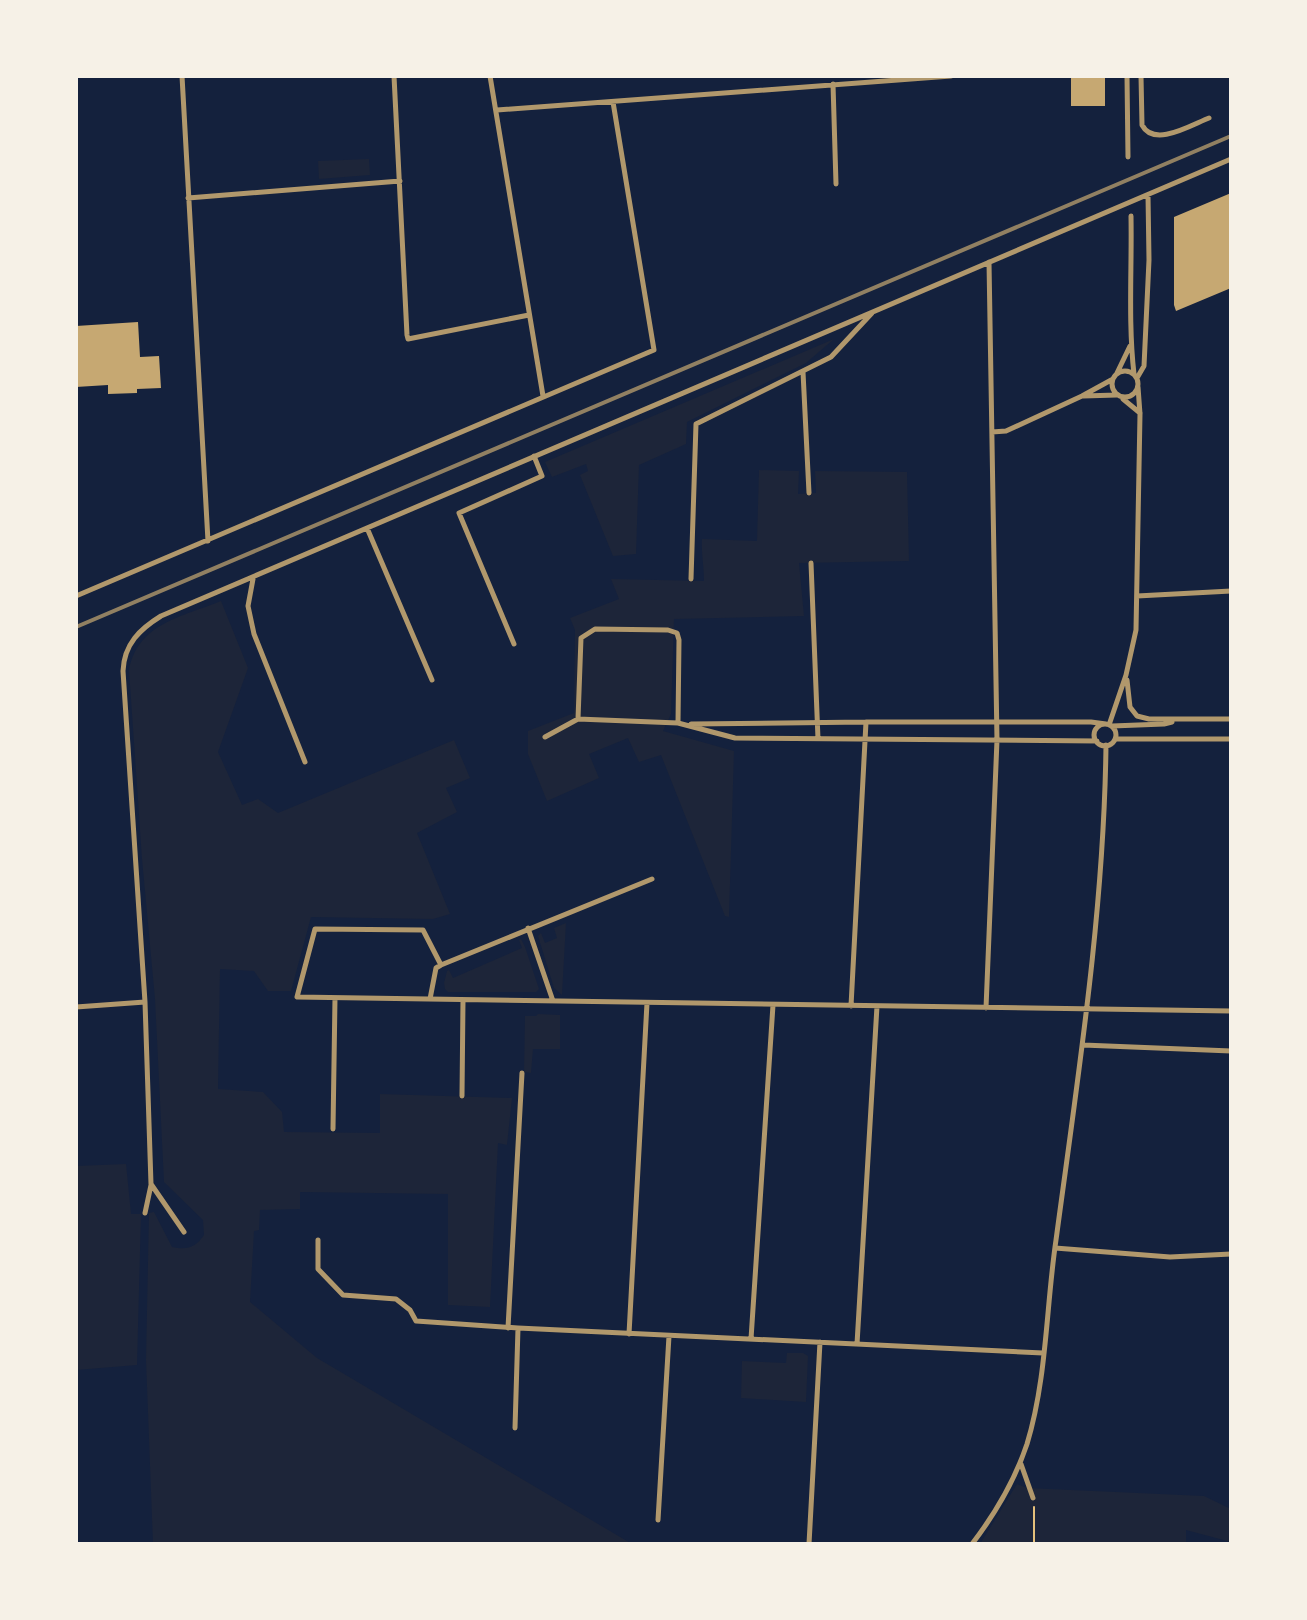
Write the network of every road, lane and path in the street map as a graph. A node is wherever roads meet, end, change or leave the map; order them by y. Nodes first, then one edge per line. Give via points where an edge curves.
1 (182, 76) edge
2 (394, 76) edge
3 (490, 76) edge
4 (951, 76) edge
5 (1127, 76) edge
6 (1141, 76) edge
7 (833, 84) junction
8 (613, 102) junction
9 (497, 110) junction
10 (1209, 118) dead end
11 (1128, 157) dead end
12 (1231, 159) edge
13 (400, 181) junction
14 (836, 184) dead end
15 (1148, 195) junction
16 (188, 198) junction
17 (1131, 216) dead end
18 (989, 262) junction
19 (876, 310) junction
20 (529, 315) junction
21 (1131, 345) junction
22 (803, 372) junction
23 (1115, 376) junction
24 (1136, 376) junction
25 (1138, 387) junction
26 (543, 396) junction
27 (1082, 396) junction
28 (1119, 396) junction
29 (1140, 414) junction
30 (992, 432) junction
31 (534, 456) junction
32 (809, 493) dead end
33 (367, 528) junction
34 (208, 541) junction
35 (811, 563) dead end
36 (253, 578) junction
37 (691, 579) dead end
38 (1231, 591) edge
39 (76, 596) edge
40 (1137, 596) junction
41 (514, 644) dead end
42 (1126, 675) junction
43 (432, 680) dead end
44 (578, 719) junction
45 (1180, 719) junction
46 (1231, 719) edge
47 (866, 722) junction
48 (996, 722) junction
49 (680, 723) junction
50 (819, 723) junction
51 (1109, 725) junction
52 (545, 737) dead end
53 (818, 739) junction
54 (1115, 739) junction
55 (1231, 739) edge
56 (865, 740) junction
57 (997, 740) junction
58 (1097, 741) junction
59 (1106, 745) junction
60 (305, 762) dead end
61 (652, 879) dead end
62 (528, 928) junction
63 (441, 965) junction
64 (335, 998) junction
65 (430, 999) junction
66 (463, 1000) junction
67 (553, 1001) junction
68 (145, 1002) junction
69 (647, 1003) junction
70 (773, 1005) junction
71 (851, 1006) junction
72 (877, 1006) junction
73 (76, 1007) edge
74 (986, 1008) junction
75 (1086, 1009) junction
76 (1231, 1011) edge
77 (1083, 1045) junction
78 (1231, 1051) edge
79 (522, 1073) dead end
80 (462, 1096) dead end
81 (333, 1129) dead end
82 (151, 1184) junction
83 (145, 1213) dead end
84 (184, 1232) dead end
85 (318, 1240) dead end
86 (1055, 1248) junction
87 (1231, 1254) edge
88 (508, 1328) junction
89 (518, 1328) junction
90 (629, 1334) junction
91 (669, 1336) junction
92 (751, 1339) junction
93 (820, 1342) junction
94 (857, 1344) junction
95 (1043, 1353) junction
96 (515, 1428) dead end
97 (1020, 1463) junction
98 (1033, 1498) joint
99 (658, 1520) dead end
100 (809, 1544) edge
101 (972, 1544) edge
102 (1034, 1544) edge

1 - 16 street
2 - 13 street
3 - 9 street
4 - 7 street
5 - 11 street
6 - 10 street via 1145,131 1162,136
7 - 8 street
7 - 14 street
8 - 9 street
8 - 26 street via 654,350
9 - 20 street
12 - 15 street
13 - 16 street
13 - 20 street via 408,339
15 - 18 street
15 - 24 street via 1144,366
16 - 34 street
17 - 21 street
18 - 19 street
18 - 30 street
19 - 22 street via 831,357
19 - 31 street
20 - 26 street
21 - 23 street
21 - 24 street
22 - 32 street
22 - 37 street via 696,424
23 - 24 street via 1124,371
23 - 27 street
23 - 28 street via 1112,388
24 - 25 street
25 - 28 street via 1134,394
25 - 29 street
26 - 34 street
27 - 28 street
27 - 30 street via 1006,431
28 - 29 street
29 - 40 street
30 - 48 street
31 - 33 street
31 - 41 street via 542,476 459,513
33 - 36 street
33 - 43 street
34 - 39 street
35 - 50 street
36 - 60 street via 248,606 254,634
36 - 68 street via 161,616 135,635 124,658
38 - 40 street
40 - 42 street
42 - 45 street via 1130,707 1137,716
42 - 51 street
44 - 49 street
44 - 49 street via 581,638 595,629 668,630 679,640
44 - 52 street
45 - 46 street
45 - 51 street
47 - 48 street
47 - 50 street
47 - 56 street
48 - 51 street
48 - 57 street
49 - 50 street
49 - 53 street via 735,738
50 - 53 street
51 - 54 street
51 - 58 street via 1095,731
53 - 56 street
54 - 55 street
54 - 59 street
56 - 57 street
56 - 71 street
57 - 58 street
57 - 74 street
58 - 59 street
59 - 75 street
61 - 62 street
62 - 63 street
62 - 67 street
63 - 64 street via 423,930 315,929 297,997
63 - 65 street
64 - 65 street
64 - 81 street
65 - 66 street
66 - 67 street
66 - 80 street
67 - 69 street
68 - 73 street
68 - 82 street
69 - 70 street
69 - 90 street
70 - 71 street
70 - 92 street
71 - 72 street
72 - 74 street
72 - 94 street
74 - 75 street
75 - 76 street
75 - 77 street
77 - 78 street
77 - 86 street
79 - 88 street
82 - 83 street
82 - 84 street
85 - 88 street via 318,1269 343,1295 396,1299 416,1321
86 - 87 street via 1170,1257
86 - 95 street
88 - 89 street
89 - 90 street
89 - 96 street
90 - 91 street
91 - 92 street
91 - 99 street
92 - 93 street
93 - 94 street
93 - 100 street
94 - 95 street
95 - 97 street via 1036,1407
97 - 98 street
97 - 101 street
98 - 102 path

